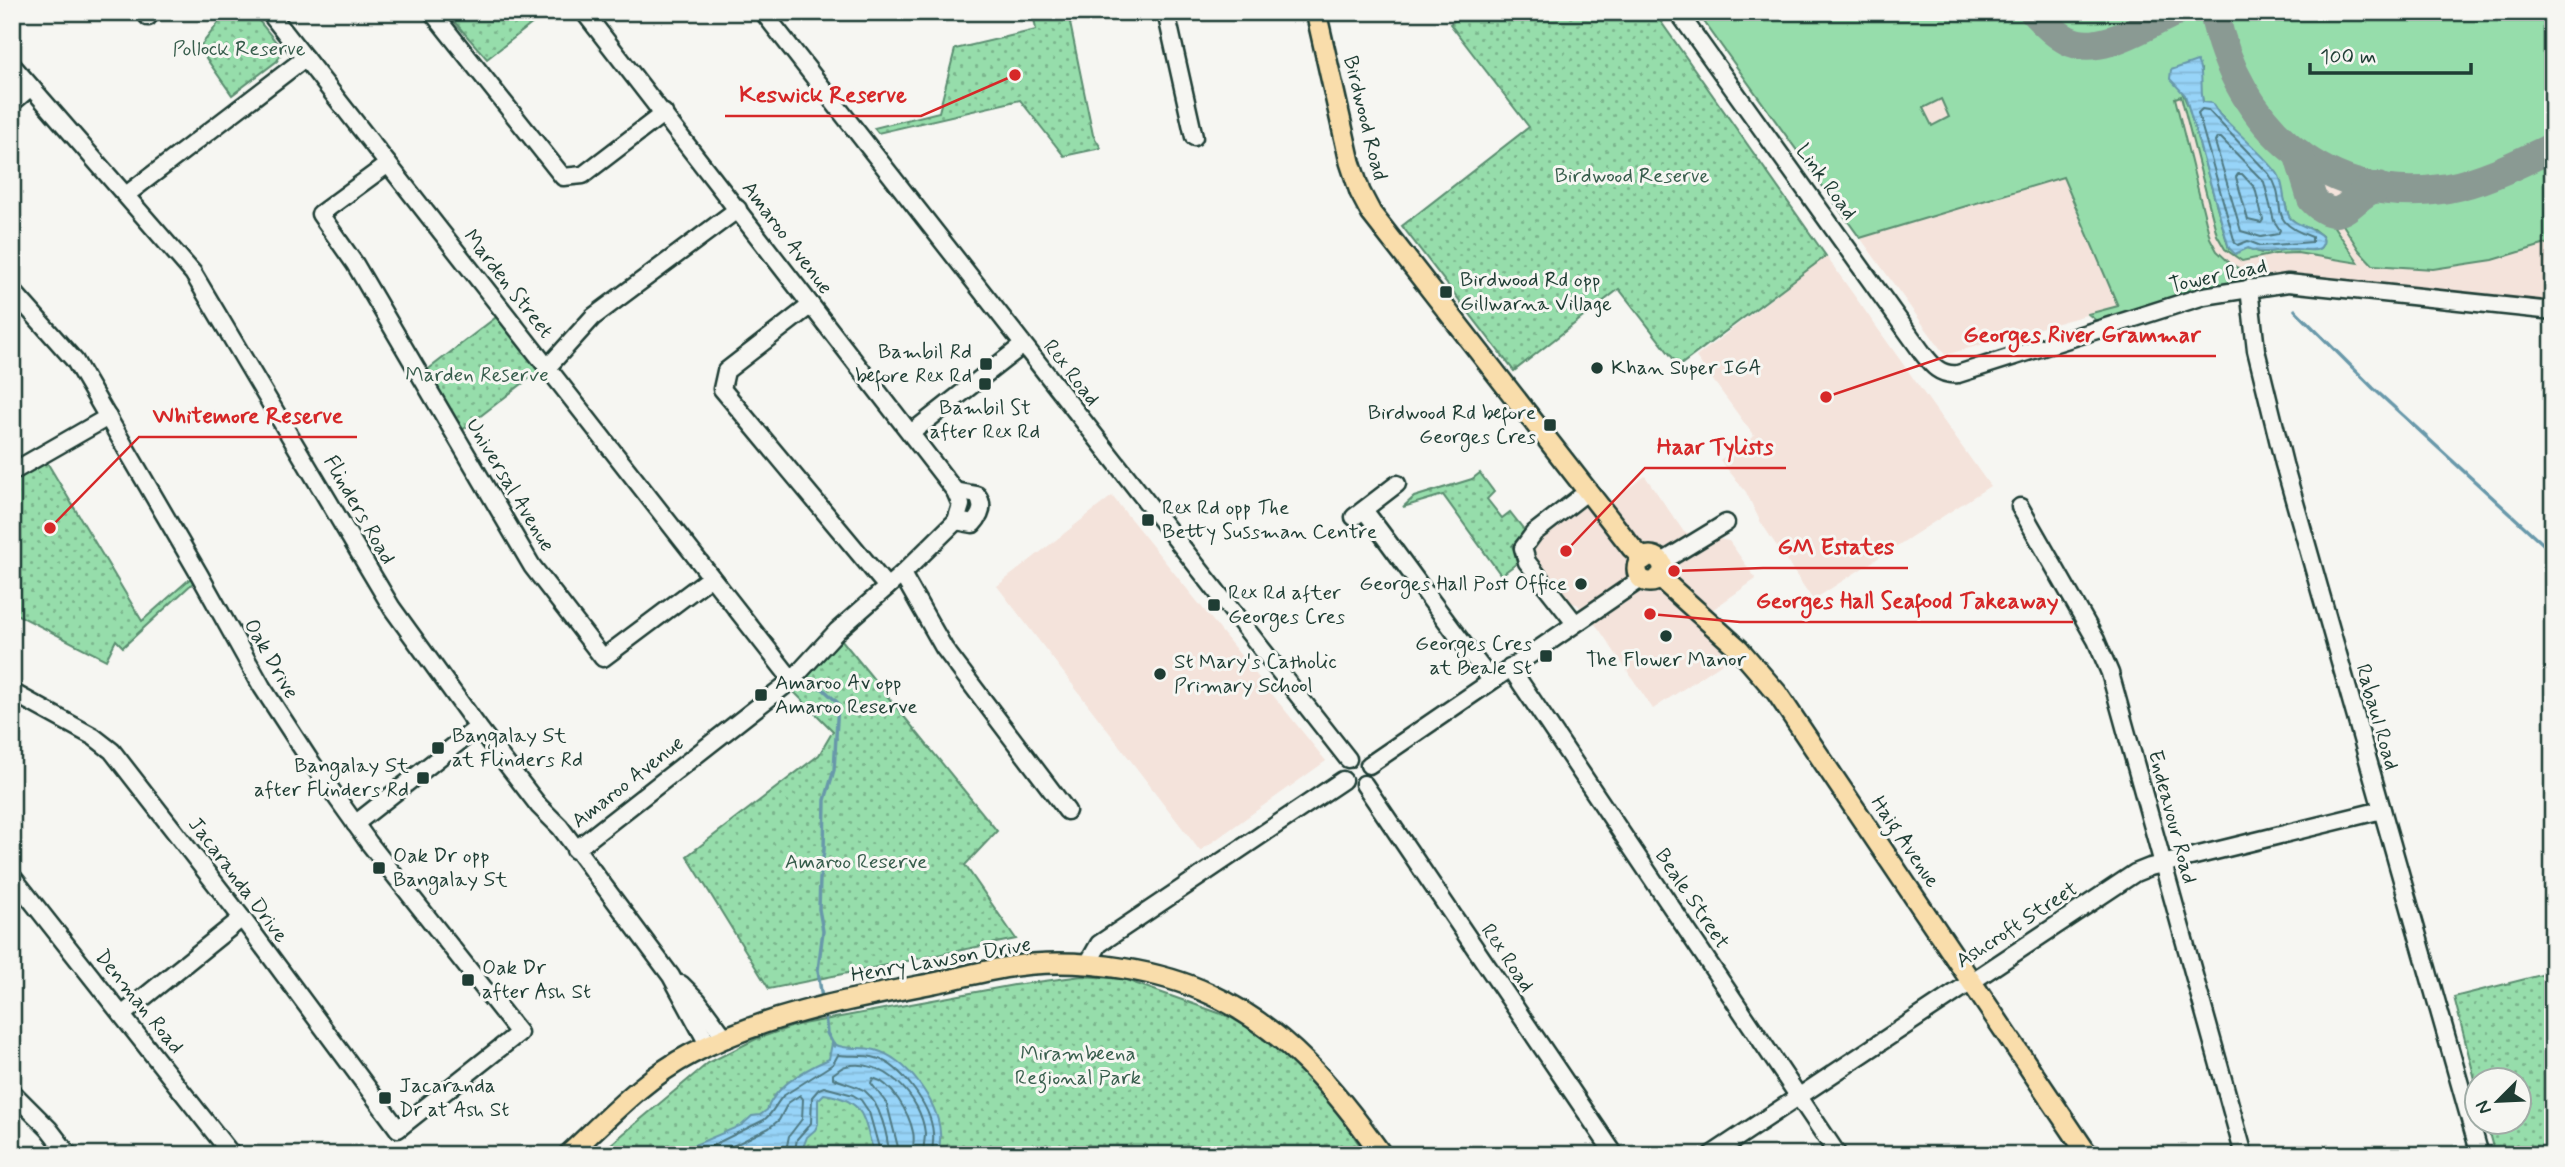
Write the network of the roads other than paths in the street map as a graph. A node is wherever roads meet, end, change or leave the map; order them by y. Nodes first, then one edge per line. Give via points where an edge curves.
1 (269, 12) edge
2 (432, 12) edge
3 (584, 12) edge
4 (763, 12) edge
5 (1166, 12) edge
6 (1316, 12) edge
7 (1678, 12) edge
8 (305, 58) junction
9 (12, 65) edge
10 (31, 87) junction
11 (12, 103) edge
12 (664, 113) junction
13 (1194, 137) dead end
14 (388, 163) junction
15 (126, 195) junction
16 (738, 209) junction
17 (2249, 288) junction
18 (12, 290) edge
19 (811, 305) junction
20 (2553, 311) edge
21 (1023, 345) junction
22 (547, 368) junction
23 (1943, 373) joint
24 (108, 417) junction
25 (911, 433) junction
26 (12, 472) edge
27 (1397, 484) dead end
28 (1588, 491) junction
29 (2020, 508) dead end
30 (1726, 523) dead end
31 (1651, 569) junction
32 (902, 574) junction
33 (711, 577) junction
34 (887, 587) junction
35 (1575, 624) junction
36 (1510, 667) junction
37 (792, 680) junction
38 (1491, 680) junction
39 (12, 692) edge
40 (478, 727) junction
41 (1348, 759) junction
42 (1369, 765) junction
43 (1343, 780) junction
44 (1364, 784) junction
45 (2382, 810) junction
46 (1067, 811) dead end
47 (355, 824) junction
48 (575, 850) junction
49 (2163, 864) junction
50 (12, 876) edge
51 (242, 918) junction
52 (1087, 965) junction
53 (1971, 981) junction
54 (122, 1015) junction
55 (717, 1042) junction
56 (12, 1092) edge
57 (1799, 1097) junction
58 (398, 1129) joint
59 (225, 1152) edge
60 (69, 1155) edge
61 (568, 1155) edge
62 (1382, 1155) edge
63 (1615, 1155) edge
64 (1711, 1155) edge
65 (1838, 1155) edge
66 (2088, 1155) edge
67 (2244, 1155) edge
68 (2480, 1155) edge

1 - 8 street, Marden Street
2 - 12 street via 563,177 583,175
3 - 12 street, Amaroo Avenue
4 - 21 street, Rex Road
5 - 13 street
6 - 28 main road, Birdwood Road via 1350,162 1366,204
7 - 23 street, Link Road via 1921,351
8 - 14 street, Marden Street
8 - 15 street
9 - 10 street, Flinders Road
10 - 11 street
10 - 15 street, Flinders Road
12 - 16 street, Amaroo Avenue
14 - 22 street, Marden Street
14 - 33 street, Universal Avenue via 320,214 355,264 532,566 603,658
15 - 40 street, Flinders Road via 193,273 392,608
16 - 19 street, Amaroo Avenue
16 - 22 street via 593,317
17 - 20 street, Tower Road via 2288,283
17 - 23 street, Tower Road via 2204,296 1958,374
17 - 45 street, Rabaul Road via 2256,350 2284,464
18 - 24 street, Oak Drive via 75,362
19 - 25 street, Amaroo Avenue
19 - 34 street via 726,371 722,389
21 - 25 street
21 - 41 street, Rex Road
22 - 33 street, Marden Street
24 - 26 street
24 - 47 street, Oak Drive via 261,687
25 - 32 street, Amaroo Avenue via 955,491 977,495 981,514 973,524 956,522
27 - 38 street via 1359,514 1413,573
28 - 31 main road, Birdwood Road
28 - 35 street via 1534,533 1523,548 1527,562
29 - 49 street, Endeavour Road via 2106,661
30 - 31 street
31 - 35 street
31 - 53 main road, Haig Avenue via 1770,683
32 - 34 street, Amaroo Avenue
32 - 46 street via 944,648
33 - 37 street, Marden Street
34 - 37 street, Amaroo Avenue via 837,631
35 - 36 street
36 - 38 street
36 - 57 street, Beale Street
37 - 48 street, Amaroo Avenue
38 - 42 street
39 - 51 street, Jacaranda Drive via 112,751
40 - 47 street
40 - 48 street, Flinders Road
41 - 42 street via 1360,757
41 - 43 street via 1342,766
42 - 44 street via 1370,778
43 - 44 street via 1353,787
43 - 52 street via 1099,944
44 - 63 street, Rex Road
45 - 49 street, Ashcroft Street
45 - 68 street, Rabaul Road
47 - 58 street, Oak Drive via 519,1032
48 - 55 street, Flinders Road
49 - 53 street, Ashcroft Street via 2128,877
49 - 67 street, Endeavour Road
50 - 54 street, Denman Road
51 - 54 street
51 - 58 street, Jacaranda Drive
52 - 55 main road, Henry Lawson Drive via 1033,964 824,1005
52 - 62 main road, Henry Lawson Drive via 1172,980 1212,994 1250,1016 1318,1073
53 - 57 street, Ashcroft Street
53 - 66 main road, Haig Avenue
54 - 59 street, Denman Road
55 - 61 main road, Henry Lawson Drive via 681,1059 638,1089
56 - 60 street
57 - 64 street, Ashcroft Street
57 - 65 street, Beale Street

